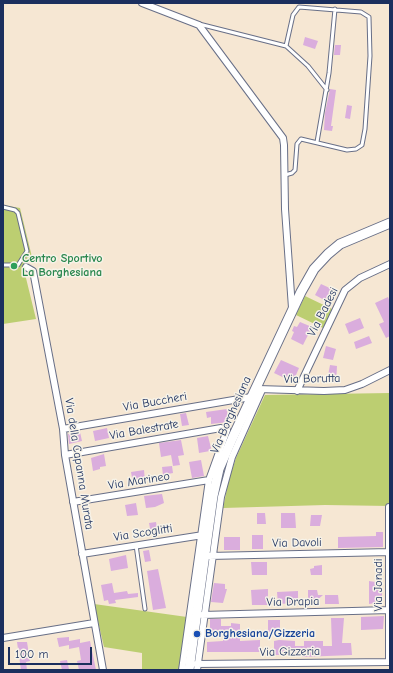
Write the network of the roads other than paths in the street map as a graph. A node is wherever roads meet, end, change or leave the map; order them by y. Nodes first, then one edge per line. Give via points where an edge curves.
1 (142, 3) edge
2 (335, 10) junction
3 (195, 23) junction
4 (286, 46) junction
5 (327, 90) junction
6 (317, 142) junction
7 (285, 175) junction
8 (3, 207) edge
9 (390, 223) edge
10 (3, 265) edge
11 (18, 265) junction
12 (389, 265) edge
13 (26, 267) joint
14 (390, 272) edge
15 (292, 310) junction
16 (389, 371) edge
17 (297, 391) junction
18 (256, 392) junction
19 (63, 429) junction
20 (226, 429) joint
21 (65, 455) junction
22 (209, 480) junction
23 (217, 496) junction
24 (73, 502) junction
25 (389, 508) edge
26 (204, 535) junction
27 (136, 545) junction
28 (390, 552) edge
29 (82, 554) junction
30 (209, 556) junction
31 (146, 609) dead end
32 (390, 610) edge
33 (201, 615) junction
34 (94, 623) junction
35 (3, 638) edge
36 (390, 662) edge
37 (194, 667) edge
38 (103, 670) edge
39 (182, 670) edge

1 - 3 street
2 - 4 lane via 303,7 296,9
2 - 5 lane
2 - 6 lane via 363,12 370,19 365,129 362,143 355,150
3 - 4 lane
3 - 7 street via 281,136 284,145
4 - 5 lane via 308,66
5 - 6 lane
6 - 7 lane via 305,138 298,141 295,170
7 - 15 street
8 - 11 lane via 18,213 27,251
9 - 15 street, Via Borghesiana via 352,238 330,251 312,272
10 - 11 lane
11 - 13 lane
12 - 14 street
12 - 17 street, Via Badesi via 360,278 345,290
13 - 19 street, Via della Capanna Murata via 33,271
15 - 18 street, Via Borghesiana
16 - 17 street, Via Borutta via 348,389
17 - 18 street, Via Borutta
18 - 19 street, Via Buccheri
18 - 23 street, Via Borghesiana
18 - 23 street, Via Borghesiana via 222,463
19 - 21 street, Via della Capanna Murata
20 - 21 street, Via Balestrate
20 - 22 street, Via Borghesiana via 227,433
21 - 24 street, Via della Capanna Murata
22 - 24 street, Via Marineo
22 - 26 street, Via Borghesiana
23 - 26 street, Via Borghesiana
23 - 30 street, Via Borghesiana
24 - 29 street, Via della Capanna Murata
25 - 28 street, Via Jonadi
26 - 27 street, Via Scoglitti
26 - 30 street, Via Borghesiana
26 - 39 street, Via Borghesiana
27 - 29 street, Via Scoglitti
27 - 31 lane
28 - 30 street, Via Davoli
28 - 32 street, Via Jonadi
29 - 34 street, Via della Capanna Murata
30 - 33 street, Via Borghesiana
32 - 33 street, Via Drapia
32 - 36 street, Via Jonadi
33 - 37 street, Via Borghesiana
34 - 35 street
34 - 38 street, Via della Capanna Murata
36 - 37 street, Via Gizzeria

